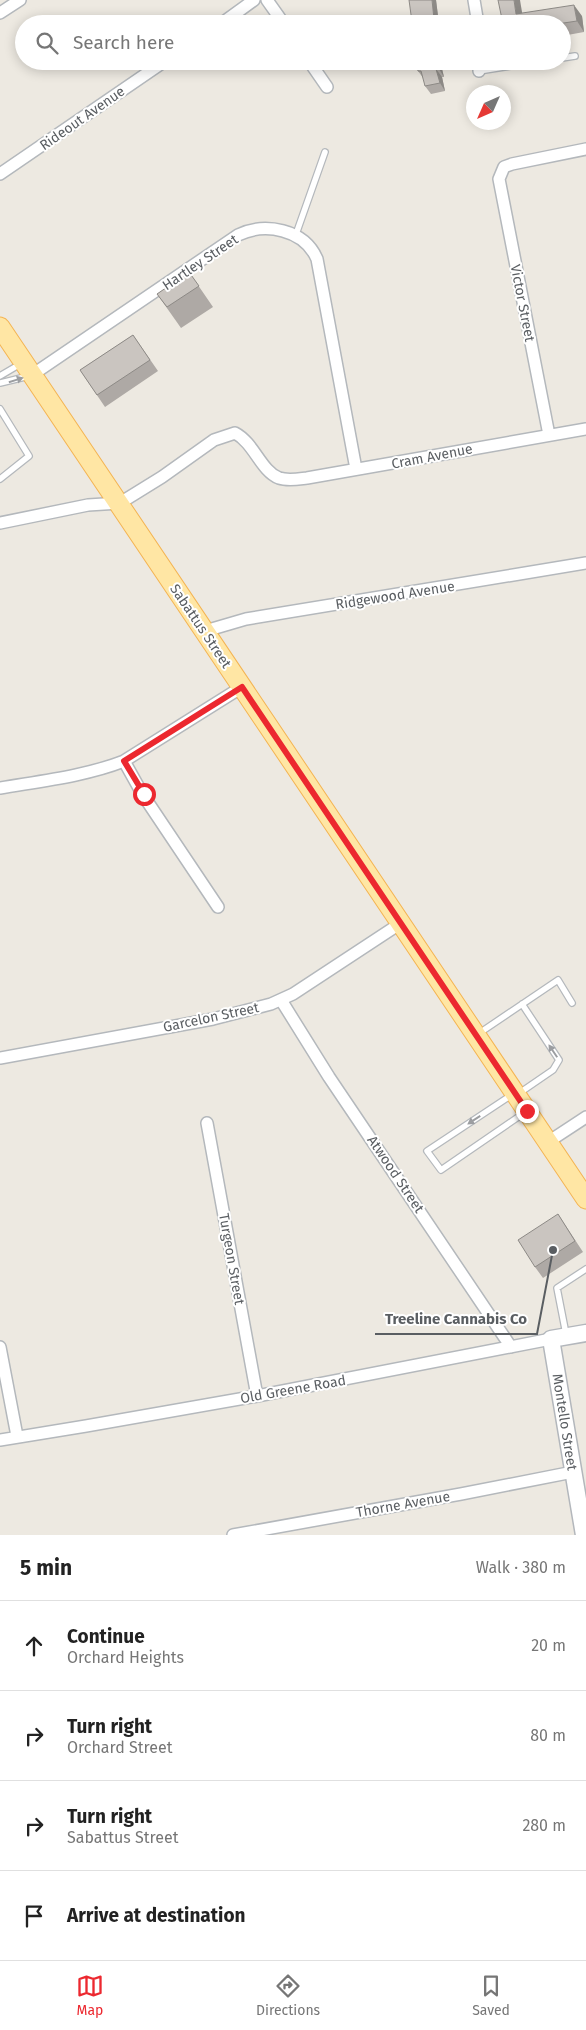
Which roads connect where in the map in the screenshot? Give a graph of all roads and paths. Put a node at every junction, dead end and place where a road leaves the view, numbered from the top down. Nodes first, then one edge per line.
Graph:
1 (20, 0) edge
2 (254, 0) edge
3 (267, 0) edge
4 (474, 0) edge
5 (0, 14) edge
6 (233, 15) edge
7 (278, 15) edge
8 (476, 15) edge
9 (575, 56) dead end
10 (571, 57) edge
11 (152, 70) edge
12 (315, 70) edge
13 (327, 87) dead end
14 (586, 149) edge
15 (324, 152) dead end
16 (0, 174) edge
17 (295, 237) junction
18 (0, 327) edge
19 (28, 369) junction
20 (0, 376) edge
21 (0, 384) edge
22 (0, 409) edge
23 (586, 429) edge
24 (549, 435) junction
25 (356, 470) junction
26 (0, 479) edge
27 (120, 503) junction
28 (0, 523) edge
29 (586, 563) edge
30 (206, 631) junction
31 (242, 687) junction
32 (124, 761) junction
33 (0, 788) edge
34 (218, 907) dead end
35 (401, 923) junction
36 (281, 1000) junction
37 (572, 1003) dead end
38 (522, 1004) junction
39 (476, 1035) junction
40 (0, 1058) edge
41 (515, 1094) junction
42 (527, 1111) junction
43 (586, 1117) edge
44 (207, 1123) dead end
45 (548, 1142) junction
46 (586, 1199) edge
47 (586, 1269) edge
48 (586, 1333) edge
49 (559, 1338) junction
50 (0, 1347) edge
51 (511, 1347) junction
52 (257, 1396) junction
53 (17, 1436) junction
54 (0, 1440) edge
55 (576, 1471) junction
56 (233, 1535) edge
57 (584, 1535) edge

1 - 5 street
2 - 6 street
3 - 7 street
4 - 8 street
9 - 10 lane
11 - 16 street, Rideout Avenue
12 - 13 street
14 - 24 street, Victor Street
15 - 17 lane
17 - 19 street, Hartley Street
17 - 25 street, Hartley Street
18 - 19 main road, Sabattus Street
19 - 20 lane
21 -> 19 lane
19 - 27 main road, Sabattus Street
22 - 26 lane
23 - 24 street, Cram Avenue
24 - 25 street, Cram Avenue
25 - 27 street, Cram Avenue
27 - 28 street
27 - 30 main road, Sabattus Street
29 - 30 street, Ridgewood Avenue
30 - 31 main road, Sabattus Street
31 - 32 street
31 - 35 main road, Sabattus Street
32 - 33 street
32 - 34 street
35 - 36 street, Garcelon Street
35 - 39 main road, Sabattus Street
36 - 40 street, Garcelon Street
36 - 51 street, Atwood Street
37 - 38 lane
38 - 39 lane
41 -> 38 lane
39 - 41 main road, Sabattus Street
41 - 42 main road, Sabattus Street
41 -> 42 lane
42 - 45 main road, Sabattus Street
43 - 45 street
44 - 52 street, Turgeon Street
45 - 46 main road, Sabattus Street
47 - 49 lane
48 - 49 main road, Old Greene Road
49 - 51 street, Old Greene Road
49 - 55 main road, Montello Street
50 - 53 street
51 - 52 street, Old Greene Road
52 - 53 street, Old Greene Road
53 - 54 street, Old Greene Road
55 - 56 street, Thorne Avenue
55 - 57 main road, Montello Street

